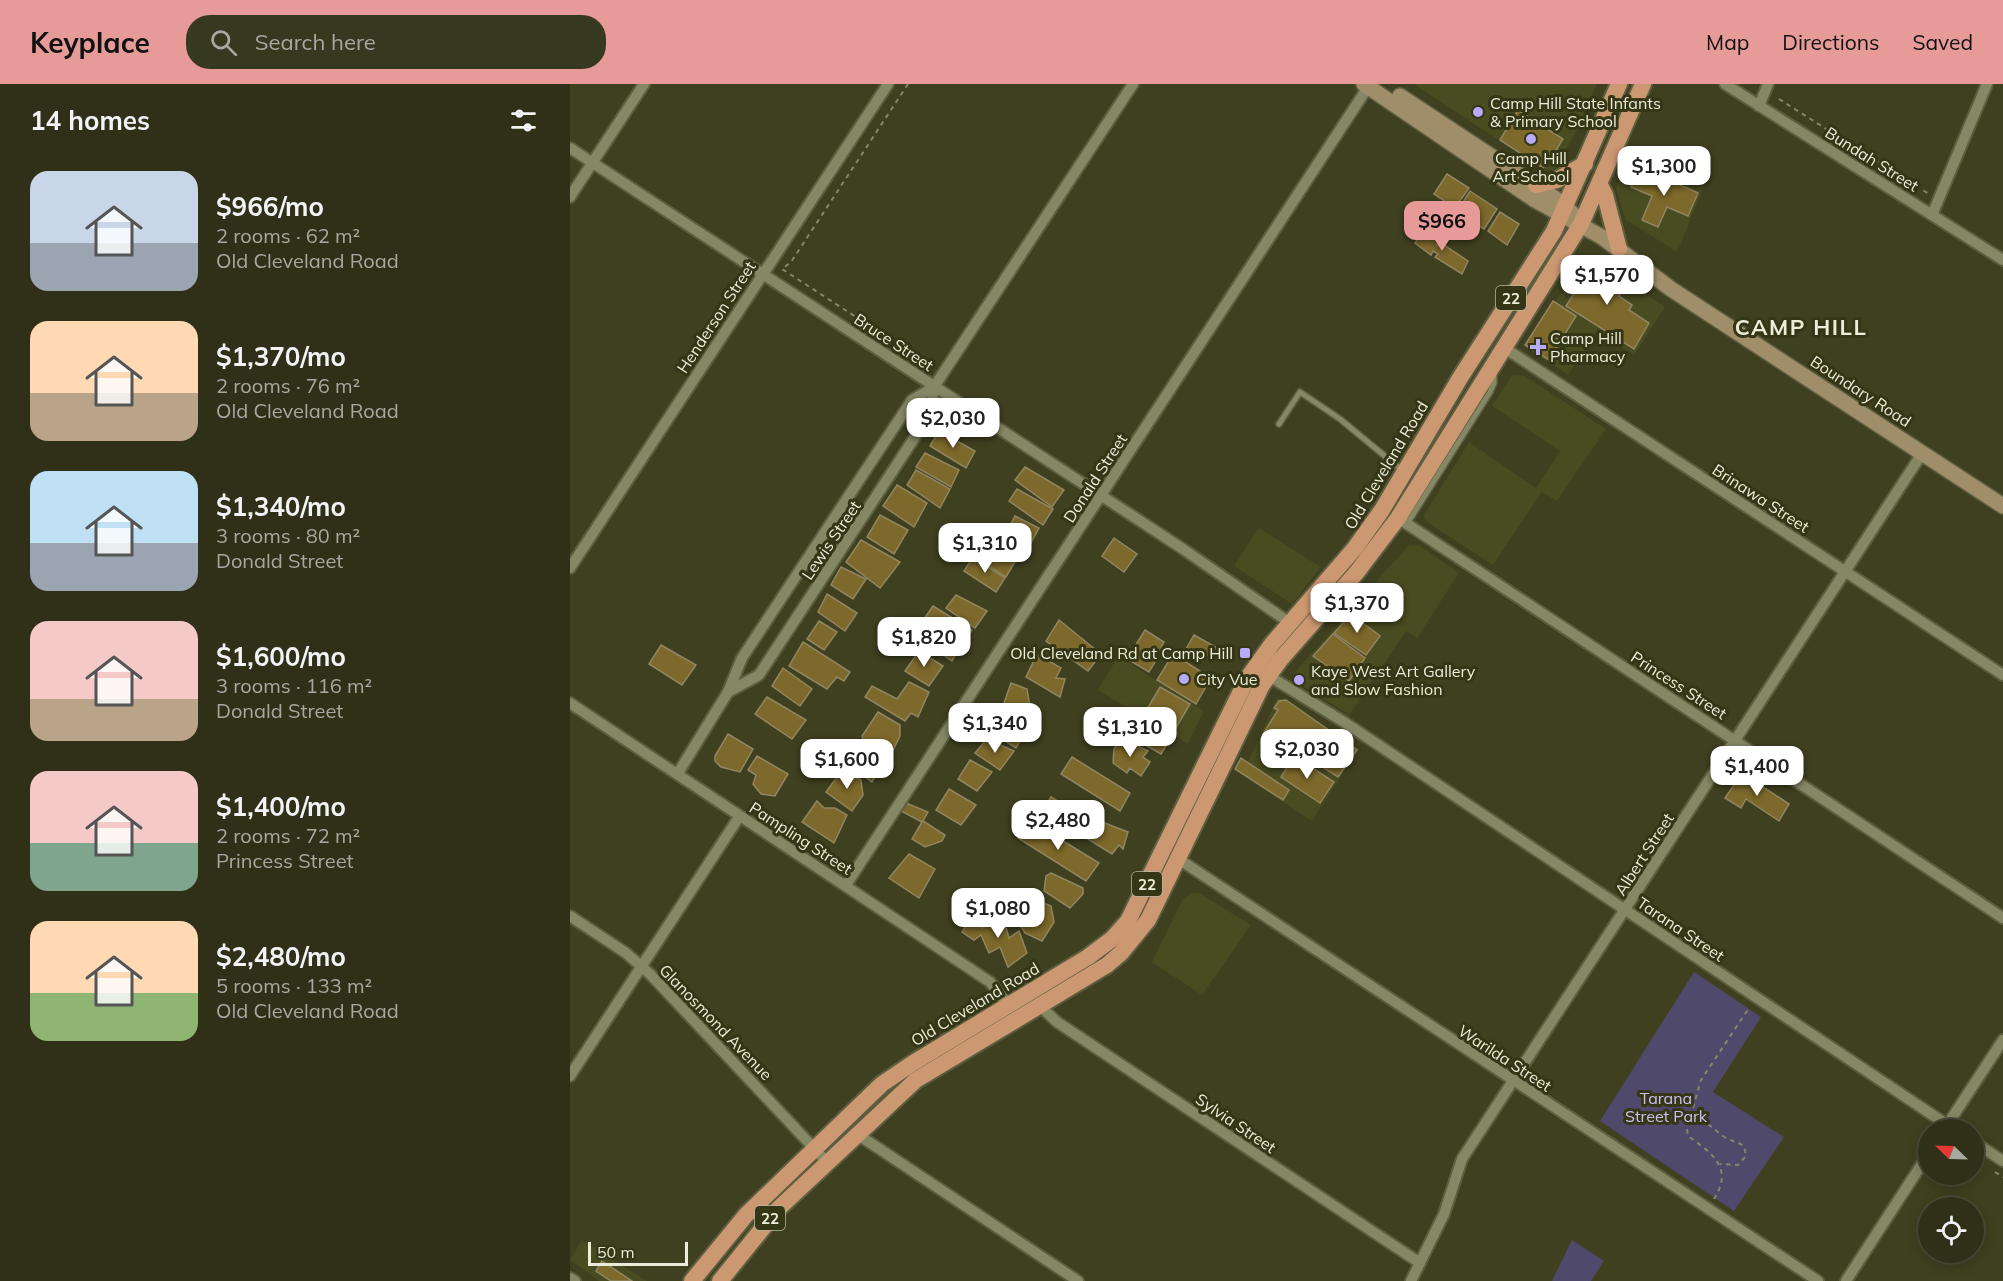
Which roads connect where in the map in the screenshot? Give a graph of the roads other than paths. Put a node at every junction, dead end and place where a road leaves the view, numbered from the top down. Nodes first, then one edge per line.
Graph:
1 (644, 84) edge
2 (888, 84) edge
3 (1133, 84) edge
4 (1619, 84) edge
5 (1643, 84) edge
6 (1725, 84) edge
7 (1768, 84) edge
8 (1987, 84) edge
9 (1372, 85) edge
10 (1759, 106) junction
11 (570, 148) edge
12 (592, 163) junction
13 (1585, 164) junction
14 (1536, 185) junction
15 (1600, 185) junction
16 (570, 197) edge
17 (1564, 211) junction
18 (1932, 215) junction
19 (1581, 224) junction
20 (1618, 249) junction
21 (2003, 260) edge
22 (763, 275) junction
23 (1503, 347) junction
24 (934, 387) junction
25 (1279, 424) dead end
26 (1923, 453) junction
27 (1405, 472) junction
28 (1100, 496) junction
29 (2003, 506) edge
30 (1402, 521) junction
31 (570, 568) edge
32 (1845, 571) junction
33 (1290, 623) junction
34 (2003, 675) edge
35 (1269, 676) junction
36 (728, 692) junction
37 (570, 703) edge
38 (1736, 741) junction
39 (678, 773) junction
40 (739, 817) junction
41 (1177, 858) junction
42 (846, 885) junction
43 (1626, 910) junction
44 (570, 916) edge
45 (2003, 918) edge
46 (642, 967) junction
47 (1009, 1005) junction
48 (1039, 1005) junction
49 (2003, 1040) edge
50 (570, 1076) edge
51 (1514, 1082) junction
52 (1936, 1119) edge
53 (1955, 1119) edge
54 (857, 1134) junction
55 (814, 1148) junction
56 (1984, 1149) edge
57 (2003, 1161) edge
58 (827, 1162) junction
59 (1918, 1170) edge
60 (1420, 1263) junction
61 (696, 1276) edge
62 (570, 1278) edge
63 (575, 1281) edge
64 (717, 1281) edge
65 (1078, 1281) edge
66 (1411, 1281) edge
67 (1818, 1281) edge
68 (1846, 1281) edge

1 - 12 street
2 - 22 street, Henderson Street
3 - 24 street, Lewis Street
4 - 13 highway, Old Cleveland Road / 22
5 - 15 highway, Old Cleveland Road / 22
6 - 10 street, Bundah Street
7 - 10 street
8 - 18 street
9 - 14 main road
9 - 17 main road
9 - 28 street, Donald Street
10 - 18 street, Bundah Street
11 - 12 street, Bruce Street
12 - 16 street
12 - 22 street, Bruce Street
13 - 14 highway
13 - 17 highway, Old Cleveland Road / 22
14 - 17 main road
15 - 19 highway, Old Cleveland Road / 22
15 - 20 highway
17 - 19 main road, Boundary Road
17 - 27 highway, Old Cleveland Road / 22
18 - 21 street, Bundah Street
19 - 20 main road, Boundary Road
19 - 23 highway, Old Cleveland Road / 22
20 - 26 main road, Boundary Road
22 - 24 street, Bruce Street
22 - 31 street, Henderson Street
23 - 30 highway, Old Cleveland Road / 22
23 - 32 street, Brinawa Street
24 - 28 street, Bruce Street
24 - 36 street, Lewis Street
24 - 36 street, Lewis Street
25 - 27 lane
26 - 29 main road, Boundary Road
26 - 32 street, Albert Street
27 - 33 highway, Old Cleveland Road / 22
28 - 33 street, Bruce Street
28 - 42 street, Donald Street
30 - 35 highway, Old Cleveland Road / 22
30 - 38 street, Princess Street
32 - 34 street, Brinawa Street
32 - 38 street, Albert Street
33 - 47 highway, Old Cleveland Road / 22
35 - 41 highway, Old Cleveland Road / 22
35 - 43 street, Tarana Street
36 - 39 street, Lewis Street
37 - 39 street, Pampling Street
38 - 43 street, Albert Street
38 - 45 street, Princess Street
39 - 40 street, Pampling Street
40 - 42 street, Pampling Street
40 - 46 street
41 - 48 highway, Old Cleveland Road / 22
41 - 51 street, Warilda Street
42 - 47 street, Pampling Street
43 - 51 street, Albert Street
43 - 52 street, Tarana Street
44 - 46 street, Glanosmond Avenue
46 - 50 street
46 - 55 street, Glanosmond Avenue
47 - 55 highway, Old Cleveland Road / 22
48 - 54 highway, Old Cleveland Road / 22
48 - 60 street, Sylvia Street
49 - 53 street
51 - 60 street, Albert Street
51 - 67 street, Warilda Street
54 - 58 highway, Old Cleveland Road / 22
54 - 65 street
55 - 58 street, Glanosmond Avenue
55 - 61 highway, Old Cleveland Road / 22
56 - 57 street
58 - 64 highway, Old Cleveland Road / 22
59 - 68 street
60 - 66 street, Albert Street
61 - 64 street
62 - 63 street

